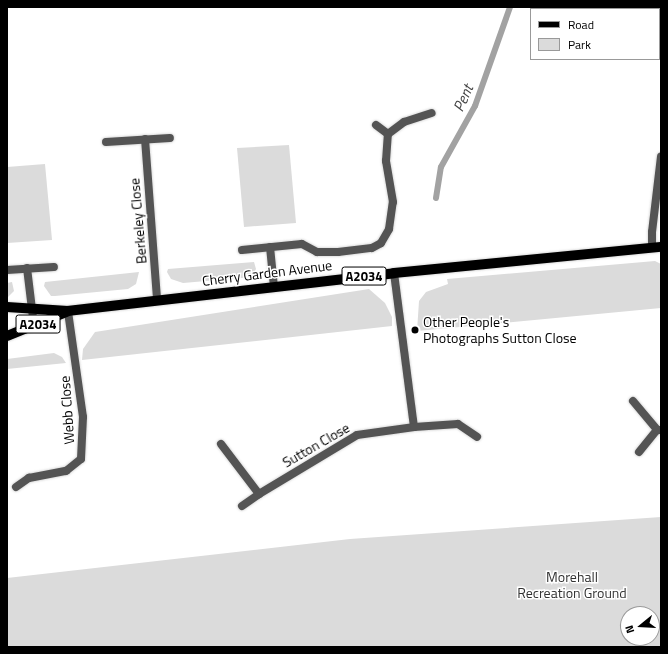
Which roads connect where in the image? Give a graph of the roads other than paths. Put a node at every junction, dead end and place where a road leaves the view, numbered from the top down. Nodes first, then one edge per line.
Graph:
1 (432, 113) dead end
2 (376, 125) dead end
3 (388, 134) junction
4 (170, 138) dead end
5 (144, 139) junction
6 (106, 142) dead end
7 (661, 157) edge
8 (270, 248) junction
9 (657, 248) edge
10 (242, 250) dead end
11 (54, 266) dead end
12 (27, 268) junction
13 (7, 270) edge
14 (394, 273) junction
15 (274, 287) junction
16 (157, 300) junction
17 (7, 307) edge
18 (31, 308) junction
19 (68, 311) junction
20 (34, 326) junction
21 (7, 336) edge
22 (633, 402) dead end
23 (414, 427) junction
24 (659, 430) edge
25 (477, 437) dead end
26 (221, 444) dead end
27 (639, 452) dead end
28 (16, 487) dead end
29 (259, 494) junction
30 (242, 506) dead end

1 - 3 street
2 - 3 street
3 - 8 street
4 - 5 street
5 - 6 street
5 - 16 street, Berkeley Close
7 - 9 street
8 - 10 street
8 - 15 street
9 - 14 main road, Cherry Garden Avenue / A2034
11 - 12 street
12 - 13 street
12 - 18 street
14 - 15 main road, Cherry Garden Avenue / A2034
14 - 23 street
15 - 16 main road, Cherry Garden Avenue / A2034
16 - 19 main road, Cherry Garden Avenue / A2034
17 - 18 main road, Cherry Garden Avenue / A2034
18 - 19 main road, Cherry Garden Avenue / A2034
18 - 20 street
19 - 20 main road, Cherry Garden Avenue / A2034
19 - 28 street, Webb Close
20 - 21 main road, Cherry Garden Avenue / A2034
22 - 24 street
23 - 25 street, Sutton Close
23 - 29 street, Sutton Close
24 - 27 street
26 - 29 street
29 - 30 street, Sutton Close

